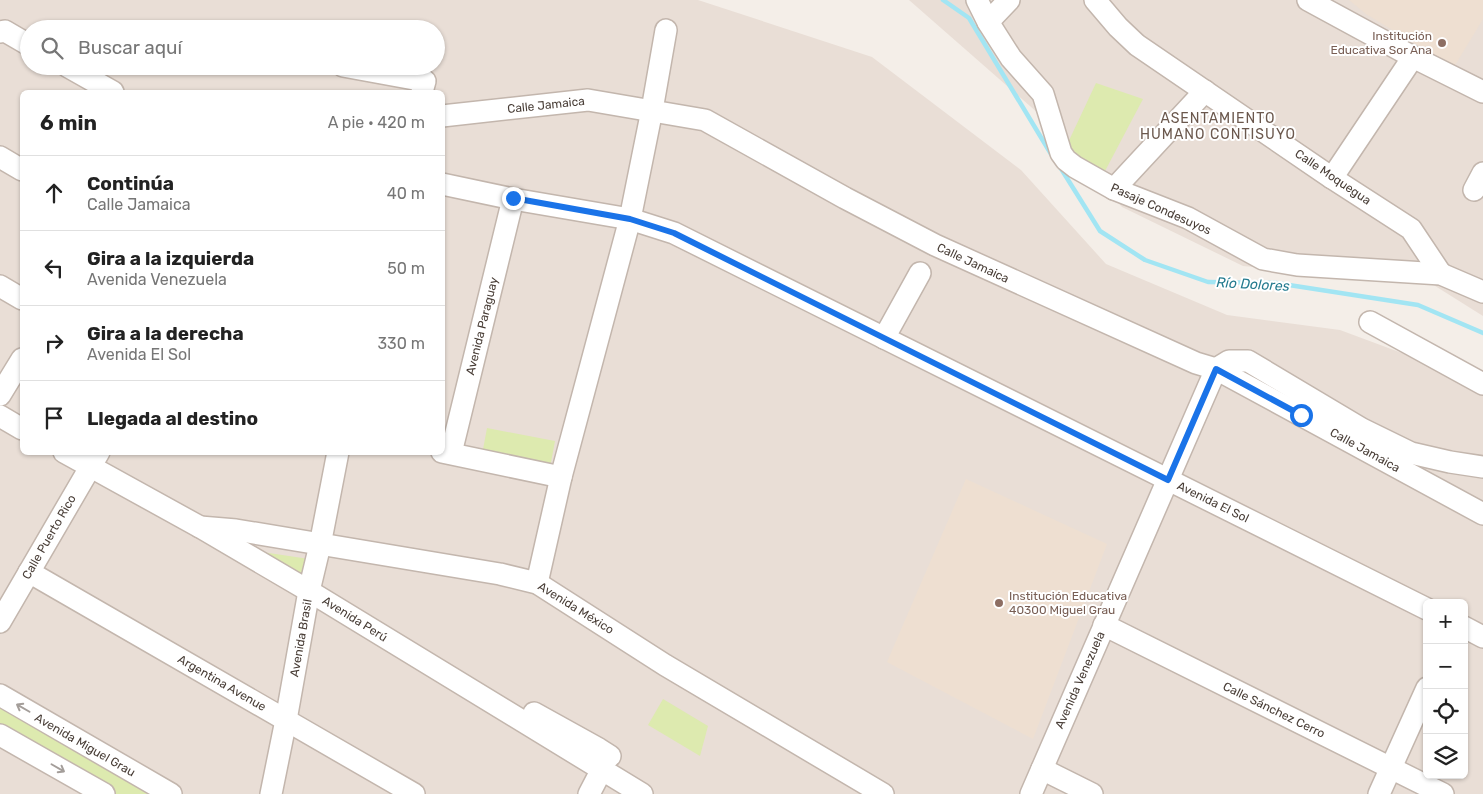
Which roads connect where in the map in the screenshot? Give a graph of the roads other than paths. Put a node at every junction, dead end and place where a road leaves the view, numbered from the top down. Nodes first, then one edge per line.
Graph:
1 (977, 0) edge
2 (1009, 0) edge
3 (1095, 0) edge
4 (1308, 0) edge
5 (988, 22) junction
6 (666, 30) dead end
7 (0, 32) edge
8 (20, 40) edge
9 (1413, 57) junction
10 (83, 75) edge
11 (377, 75) edge
12 (423, 87) edge
13 (109, 90) edge
14 (1205, 91) junction
15 (1483, 92) edge
16 (652, 110) junction
17 (445, 116) edge
18 (0, 157) edge
19 (20, 169) edge
20 (1332, 178) junction
21 (445, 185) edge
22 (1114, 189) junction
23 (513, 198) junction
24 (630, 219) junction
25 (920, 273) dead end
26 (1441, 274) junction
27 (0, 286) edge
28 (1483, 292) edge
29 (20, 298) edge
30 (1370, 322) dead end
31 (884, 338) junction
32 (20, 362) edge
33 (1216, 369) junction
34 (1483, 384) edge
35 (0, 396) edge
36 (0, 416) edge
37 (20, 428) edge
38 (447, 452) edge
39 (75, 455) edge
40 (337, 455) edge
41 (94, 460) edge
42 (1483, 467) edge
43 (561, 478) junction
44 (1168, 480) junction
45 (1483, 514) edge
46 (200, 527) junction
47 (320, 545) junction
48 (29, 572) junction
49 (537, 583) junction
50 (309, 591) junction
51 (1423, 606) edge
52 (0, 622) edge
53 (1104, 625) junction
54 (1468, 629) edge
55 (1483, 636) edge
56 (1427, 689) edge
57 (0, 695) edge
58 (286, 720) junction
59 (0, 735) edge
60 (605, 763) junction
61 (1391, 768) junction
62 (1042, 769) junction
63 (104, 794) edge
64 (171, 794) edge
65 (271, 794) edge
66 (414, 794) edge
67 (589, 794) edge
68 (642, 794) edge
69 (883, 794) edge
70 (1031, 794) edge
71 (1092, 794) edge
72 (1379, 794) edge
73 (1443, 794) edge

1 - 5 street, Pasaje Condesuyos
2 - 5 street
3 - 14 street, Calle Moquegua
4 - 9 street
5 - 22 street, Pasaje Condesuyos
6 - 16 street
7 - 8 street
9 - 15 street
9 - 20 street
10 - 13 street
11 - 12 street
14 - 20 street, Calle Moquegua
14 - 22 street
16 - 17 street, Calle Jamaica
16 - 24 street
16 - 33 street, Calle Jamaica
18 - 19 street
20 - 26 street, Calle Moquegua
21 - 23 street, Avenida El Sol
22 - 26 street, Pasaje Condesuyos
23 - 24 street, Avenida El Sol
23 - 38 street, Avenida Paraguay
24 - 31 street, Avenida El Sol
24 - 43 street
25 - 31 street
26 - 28 street
27 - 29 street
30 - 34 street
31 - 44 street, Avenida El Sol
32 - 35 street
33 - 42 street
33 - 44 street, Avenida Venezuela
33 - 45 street, Calle Jamaica
36 - 37 street
38 - 43 street
39 - 41 street, Avenida Perú
40 - 47 street, Avenida Brasil
41 - 46 street, Avenida Perú
41 - 48 street, Calle Puerto Rico
43 - 49 street
44 - 51 street, Avenida El Sol
44 - 53 street, Avenida Venezuela
46 - 47 street, Avenida México
46 - 50 street, Avenida Perú
47 - 49 street, Avenida México
47 - 50 street, Avenida Brasil
48 - 52 street, Calle Puerto Rico
48 - 58 street, Argentina Avenue
49 - 69 street, Avenida México
50 - 58 street, Avenida Brasil
50 - 60 street, Avenida Perú
53 - 61 street, Calle Sánchez Cerro
53 - 62 street, Avenida Venezuela
54 - 55 street
56 - 61 street
64 -> 57 street, Avenida Miguel Grau
58 - 65 street, Avenida Brasil
58 - 66 street, Argentina Avenue
59 -> 63 street
60 - 67 street
60 - 68 street
61 - 72 street
61 - 73 street, Calle Sánchez Cerro
62 - 70 street, Avenida Venezuela
62 - 71 street

